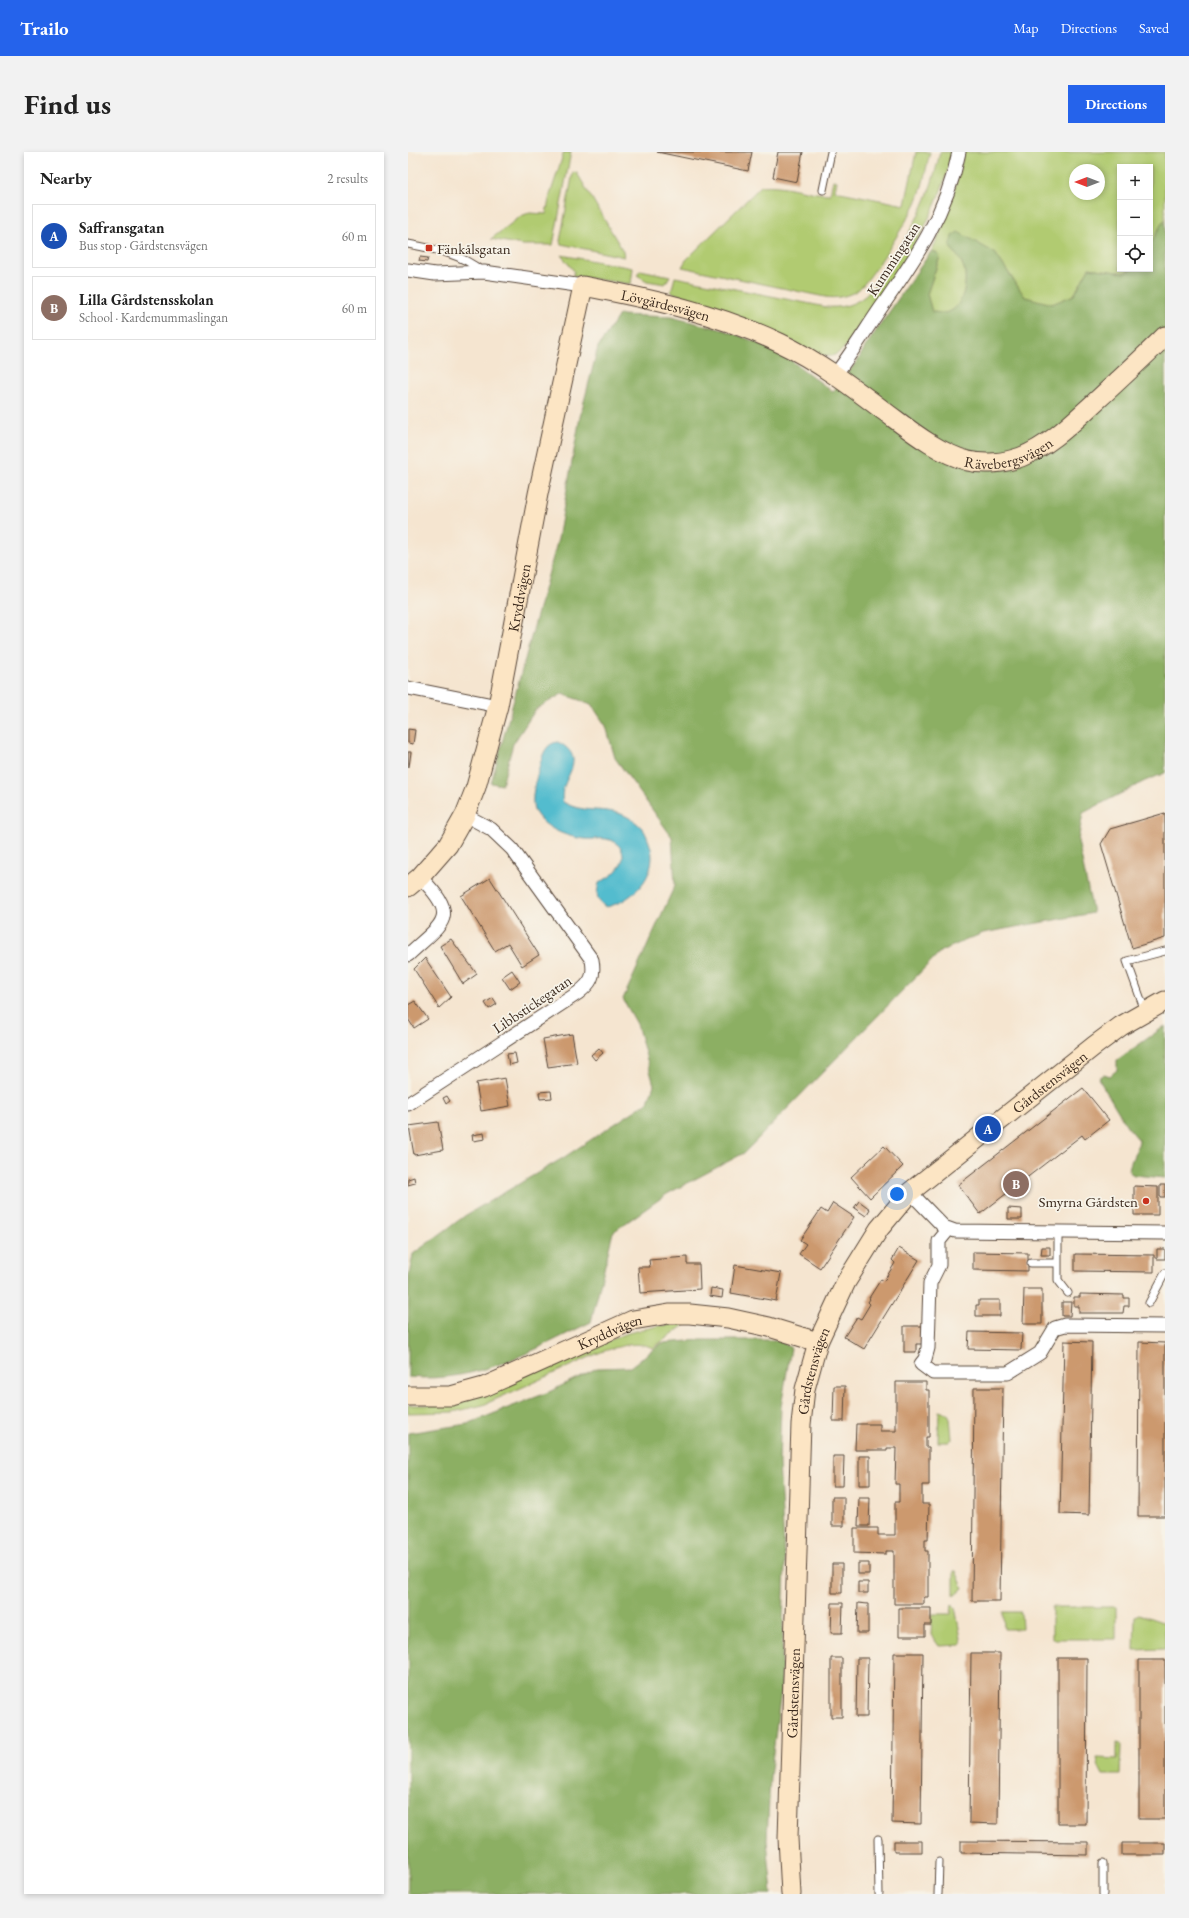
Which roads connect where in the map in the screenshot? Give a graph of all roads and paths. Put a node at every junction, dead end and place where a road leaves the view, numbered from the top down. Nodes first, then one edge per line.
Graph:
1 (831, 152) edge
2 (959, 152) edge
3 (824, 190) dead end
4 (408, 244) edge
5 (408, 270) edge
6 (484, 272) junction
7 (583, 286) junction
8 (1165, 336) edge
9 (835, 375) junction
10 (408, 688) edge
11 (498, 706) junction
12 (466, 815) junction
13 (414, 882) edge
14 (1165, 951) edge
15 (408, 955) edge
16 (1165, 1001) edge
17 (1145, 1011) junction
18 (408, 1104) edge
19 (910, 1192) junction
20 (948, 1230) junction
21 (1058, 1232) junction
22 (1165, 1233) edge
23 (1031, 1263) dead end
24 (1058, 1263) junction
25 (1165, 1273) edge
26 (1068, 1293) dead end
27 (1149, 1303) dead end
28 (1165, 1326) edge
29 (818, 1342) junction
30 (408, 1396) edge
31 (878, 1839) dead end
32 (940, 1862) dead end
33 (1103, 1863) dead end
34 (791, 1894) edge
35 (879, 1894) edge
36 (938, 1894) edge
37 (1103, 1894) edge

1 - 3 lane
2 - 9 street, Kummingatan
4 - 6 lane, Lövgärdesvägen
5 - 6 street, Lövgärdesvägen
6 - 7 street, Lövgärdesvägen
7 - 9 street, Lövgärdesvägen
7 - 11 street, Kryddvägen
8 - 9 street, Rävebergsvägen
10 - 11 street
11 - 12 street, Kryddvägen
12 - 13 street, Kryddvägen
12 - 18 street, Libbstickegatan
13 - 15 street
14 - 17 lane
16 - 17 street, Gårdstensvägen
17 - 19 street, Gårdstensvägen
19 - 20 street
19 - 29 street, Gårdstensvägen
20 - 21 street
20 - 28 street
21 - 22 street
21 - 24 lane
23 - 24 lane
24 - 26 lane
25 - 27 lane
29 - 30 street, Kryddvägen
29 - 34 street, Gårdstensvägen
31 - 35 lane
32 - 36 lane
33 - 37 lane

